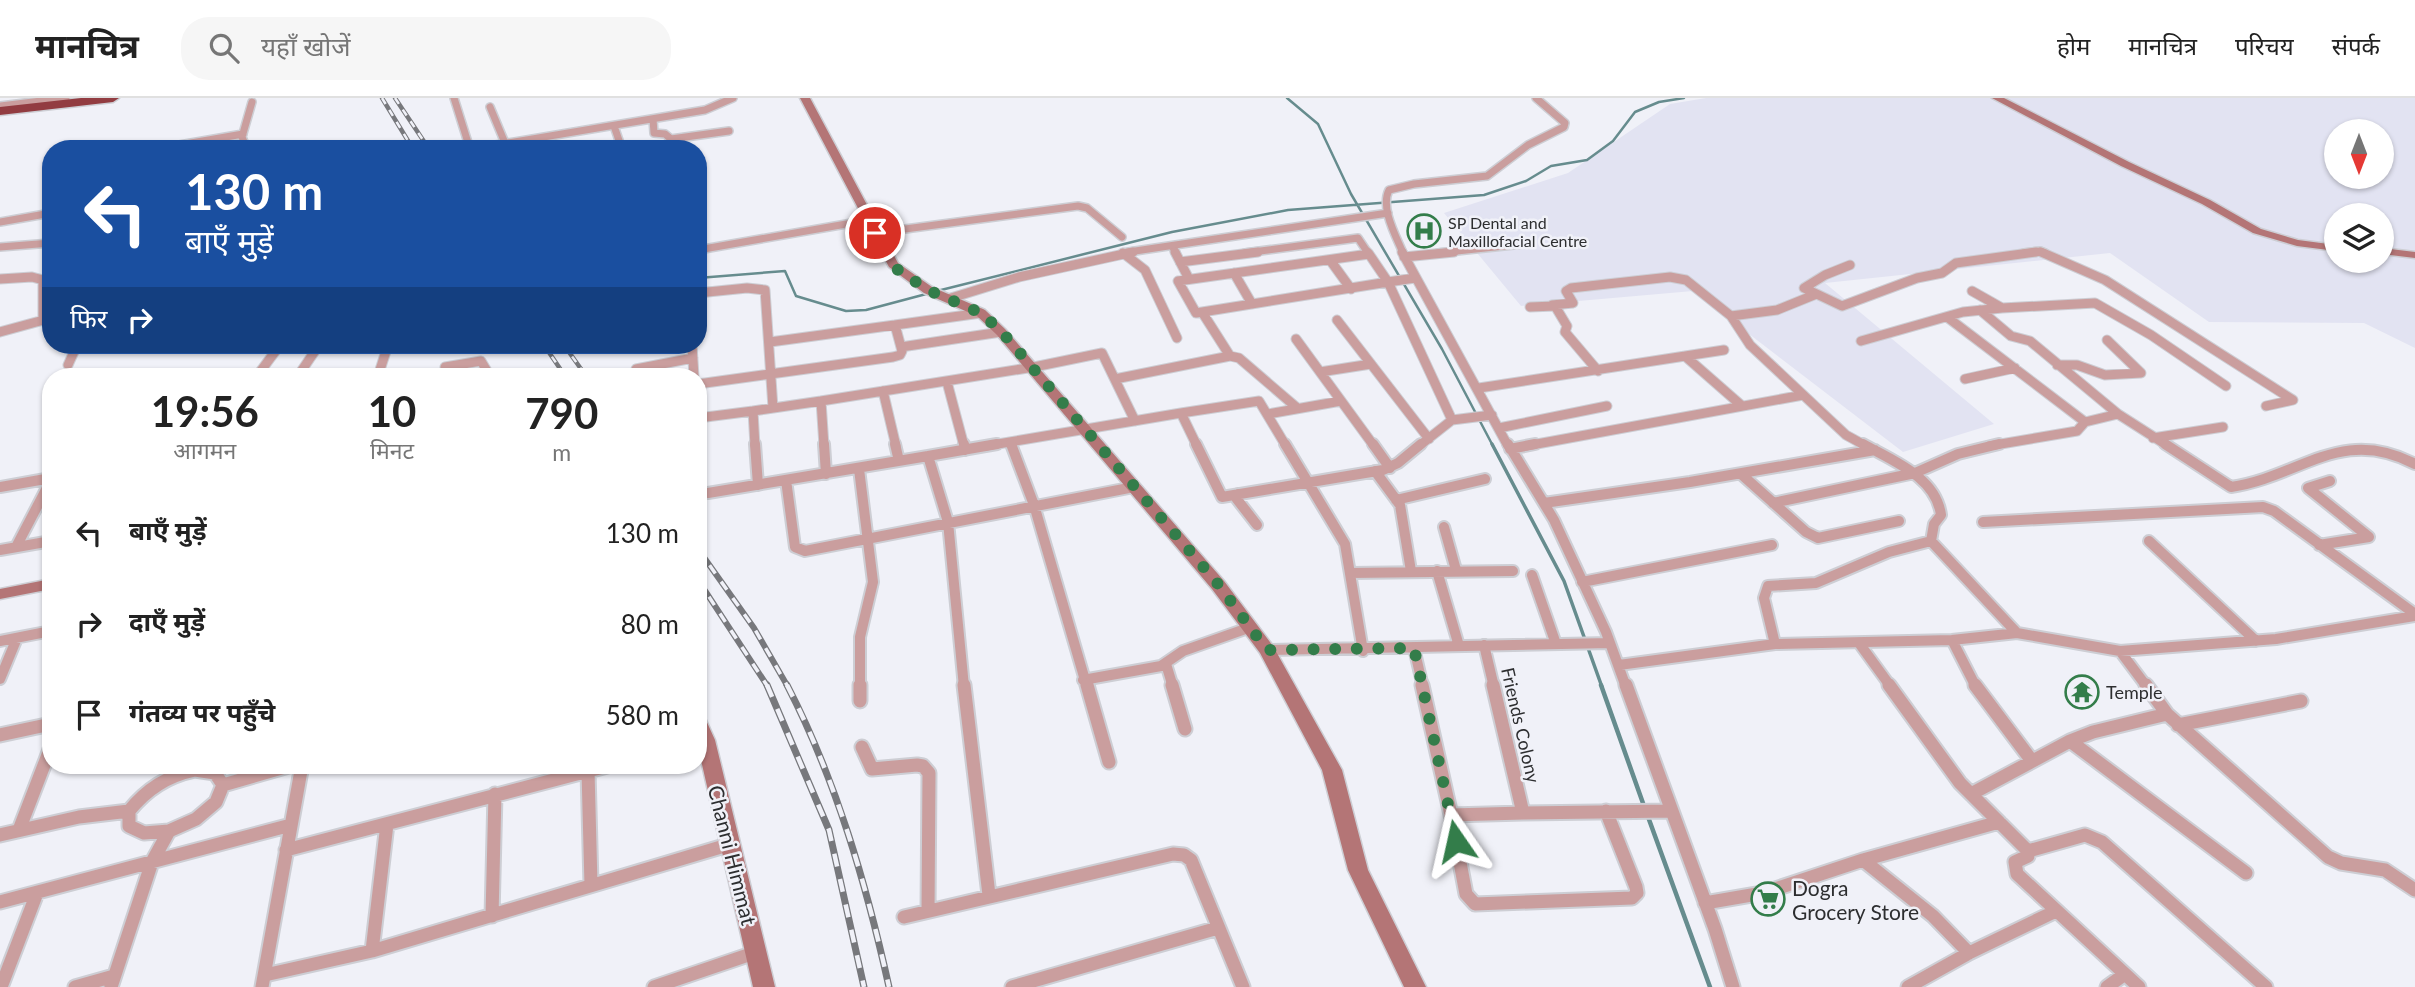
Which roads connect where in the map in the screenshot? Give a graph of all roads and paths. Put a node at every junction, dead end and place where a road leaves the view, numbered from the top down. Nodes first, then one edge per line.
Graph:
1 (66, 98) edge
2 (113, 98) edge
3 (454, 98) edge
4 (733, 98) edge
5 (805, 98) edge
6 (1536, 98) edge
7 (1997, 98) edge
8 (252, 102) dead end
9 (491, 107) dead end
10 (0, 109) edge
11 (653, 119) junction
12 (614, 126) junction
13 (729, 131) dead end
14 (243, 134) junction
15 (208, 140) edge
16 (245, 140) edge
17 (468, 140) edge
18 (504, 140) edge
19 (526, 140) edge
20 (619, 140) edge
21 (1388, 208) junction
22 (42, 215) edge
23 (869, 220) junction
24 (1345, 220) junction
25 (0, 222) edge
26 (875, 233) junction
27 (1249, 235) junction
28 (1122, 237) dead end
29 (1358, 238) junction
30 (42, 244) edge
31 (1523, 244) dead end
32 (1172, 246) junction
33 (2324, 246) edge
34 (0, 247) edge
35 (707, 248) edge
36 (1261, 252) junction
37 (2394, 252) edge
38 (1123, 253) junction
39 (1369, 254) junction
40 (2415, 255) edge
41 (1404, 257) junction
42 (1330, 260) junction
43 (1180, 262) junction
44 (1850, 265) dead end
45 (1273, 268) junction
46 (1234, 273) junction
47 (0, 279) edge
48 (1189, 279) junction
49 (1410, 279) junction
50 (42, 280) edge
51 (1392, 281) junction
52 (1351, 289) junction
53 (1972, 290) dead end
54 (707, 292) edge
55 (940, 294) junction
56 (1814, 295) junction
57 (1252, 304) junction
58 (1552, 305) junction
59 (1530, 307) dead end
60 (2002, 308) junction
61 (1980, 310) junction
62 (1202, 312) junction
63 (981, 313) junction
64 (1731, 316) junction
65 (1947, 317) junction
66 (42, 320) edge
67 (1336, 320) dead end
68 (895, 325) junction
69 (0, 332) edge
70 (1002, 332) junction
71 (1177, 338) dead end
72 (1296, 339) dead end
73 (2107, 340) dead end
74 (1861, 341) dead end
75 (770, 342) junction
76 (901, 347) junction
77 (1724, 350) dead end
78 (74, 354) edge
79 (693, 354) edge
80 (1230, 356) junction
81 (1685, 356) junction
82 (694, 358) junction
83 (1371, 364) junction
84 (68, 365) dead end
85 (2057, 365) junction
86 (445, 367) dead end
87 (1034, 367) junction
88 (486, 368) edge
89 (641, 368) edge
90 (694, 368) edge
91 (2015, 369) junction
92 (1598, 371) junction
93 (1320, 372) junction
94 (772, 374) junction
95 (1115, 379) junction
96 (1965, 379) dead end
97 (947, 382) junction
98 (707, 383) edge
99 (2225, 386) dead end
100 (1479, 388) junction
101 (883, 391) junction
102 (1803, 395) junction
103 (821, 401) junction
104 (1341, 401) junction
105 (1608, 406) dead end
106 (1742, 406) junction
107 (2266, 406) dead end
108 (1296, 407) junction
109 (773, 408) junction
110 (753, 411) junction
111 (1181, 413) junction
112 (1268, 414) junction
113 (2118, 414) junction
114 (1492, 415) junction
115 (707, 417) edge
116 (1452, 420) junction
117 (1135, 421) junction
118 (2085, 422) junction
119 (2223, 427) dead end
120 (1499, 428) junction
121 (1086, 430) junction
122 (2152, 438) junction
123 (1429, 439) junction
124 (1010, 442) junction
125 (1510, 449) junction
126 (965, 450) junction
127 (1875, 450) junction
128 (928, 456) junction
129 (899, 461) junction
130 (2415, 464) edge
131 (1390, 468) junction
132 (859, 469) junction
133 (1375, 471) junction
134 (1915, 473) junction
135 (826, 474) junction
136 (1741, 474) junction
137 (1485, 479) dead end
138 (42, 480) edge
139 (786, 480) junction
140 (2330, 481) dead end
141 (1309, 482) junction
142 (758, 485) junction
143 (0, 487) edge
144 (1134, 487) junction
145 (708, 493) dead end
146 (1238, 494) junction
147 (42, 500) edge
148 (1396, 500) junction
149 (1544, 503) junction
150 (1773, 503) junction
151 (1034, 505) junction
152 (42, 506) edge
153 (39, 507) junction
154 (1899, 521) dead end
155 (948, 522) junction
156 (1983, 522) dead end
157 (1257, 525) dead end
158 (1444, 527) dead end
159 (868, 538) junction
160 (1931, 541) junction
161 (2149, 541) dead end
162 (42, 543) edge
163 (1772, 545) dead end
164 (2319, 545) junction
165 (16, 547) junction
166 (0, 551) edge
167 (1456, 570) junction
168 (1411, 571) junction
169 (1437, 571) junction
170 (1513, 571) dead end
171 (1350, 573) junction
172 (1532, 575) dead end
173 (1583, 582) junction
174 (42, 586) edge
175 (0, 594) edge
176 (2415, 615) edge
177 (1251, 627) junction
178 (42, 633) edge
179 (2017, 633) junction
180 (18, 638) junction
181 (1952, 640) junction
182 (0, 641) edge
183 (2256, 641) junction
184 (1610, 643) junction
185 (1860, 643) junction
186 (1556, 644) junction
187 (1775, 644) junction
188 (1484, 645) junction
189 (1459, 646) junction
190 (1414, 648) junction
191 (1267, 650) junction
192 (1363, 651) junction
193 (2120, 651) junction
194 (1166, 664) junction
195 (1619, 665) junction
196 (0, 679) edge
197 (1083, 680) junction
198 (860, 701) dead end
199 (2301, 701) dead end
200 (2167, 714) junction
201 (2178, 725) junction
202 (42, 726) edge
203 (1185, 729) dead end
204 (0, 735) edge
205 (2070, 741) junction
206 (862, 747) dead end
207 (707, 757) edge
208 (2032, 761) junction
209 (1109, 762) dead end
210 (42, 770) edge
211 (174, 774) edge
212 (216, 774) edge
213 (259, 774) edge
214 (300, 774) edge
215 (576, 774) edge
216 (588, 774) edge
217 (223, 785) junction
218 (495, 794) junction
219 (1971, 794) junction
220 (129, 811) junction
221 (1606, 811) junction
222 (1671, 811) junction
223 (1523, 813) junction
224 (1451, 815) junction
225 (1999, 822) junction
226 (387, 824) junction
227 (291, 825) junction
228 (19, 830) junction
229 (169, 831) junction
230 (0, 835) edge
231 (731, 844) junction
232 (286, 850) junction
233 (2028, 851) junction
234 (1863, 860) junction
235 (152, 862) junction
236 (2246, 873) dead end
237 (591, 885) junction
238 (2415, 890) edge
239 (37, 893) junction
240 (989, 895) junction
241 (0, 902) edge
242 (1705, 902) junction
243 (928, 911) junction
244 (2056, 911) junction
245 (492, 916) junction
246 (904, 917) dead end
247 (1218, 928) junction
248 (372, 951) junction
249 (757, 952) junction
250 (1969, 953) junction
251 (2125, 974) junction
252 (113, 981) edge
253 (264, 981) edge
254 (1, 987) edge
255 (75, 987) edge
256 (654, 987) edge
257 (764, 987) edge
258 (1012, 987) edge
259 (1242, 987) edge
260 (1415, 987) edge
261 (1733, 987) edge
262 (1908, 987) edge
263 (2107, 987) edge
264 (2139, 987) edge
265 (2266, 987) edge

1 - 10 street
2 - 10 highway
3 - 17 street
4 - 11 street
5 - 23 main road
6 - 21 street
7 - 33 main road
8 - 14 street
9 - 18 street
11 - 12 street
11 - 13 street
12 - 19 street
12 - 20 street
14 - 15 street
14 - 16 street
21 - 24 street
21 - 41 street
22 - 25 street
23 - 26 main road
23 - 35 street
24 - 27 street
24 - 29 street
26 - 28 street
26 - 55 main road
27 - 32 street
27 - 36 street
29 - 36 street
29 - 39 street
30 - 34 street
31 - 41 street
32 - 38 street
32 - 43 street
36 - 43 street
36 - 45 street
37 - 40 main road
38 - 55 street
38 - 71 street
39 - 42 street
39 - 51 street
41 - 49 street
42 - 45 street
42 - 52 street
43 - 48 street
44 - 56 street
45 - 46 street
46 - 48 street
46 - 57 street
47 - 50 street
48 - 62 street
49 - 51 street
49 - 100 street
51 - 52 street
51 - 116 street
52 - 57 street
53 - 60 street
54 - 75 street
55 - 63 main road
56 - 64 street
56 - 107 street
57 - 62 street
58 - 59 street
58 - 64 street
58 - 92 street
60 - 61 street
60 - 99 street
61 - 65 street
61 - 85 street
62 - 80 street
63 - 68 street
63 - 70 main road
64 - 102 street
65 - 74 street
65 - 91 street
66 - 69 street
67 - 83 street
68 - 75 street
68 - 76 street
70 - 76 street
70 - 87 main road
72 - 93 street
73 - 85 street
75 - 94 street
76 - 94 street
77 - 81 street
78 - 84 street
79 - 82 street
80 - 95 street
80 - 108 street
81 - 92 street
81 - 106 street
82 - 89 street
82 - 90 street
83 - 93 street
83 - 123 street
85 - 113 street
86 - 88 street
87 - 95 street
87 - 97 street
87 - 121 main road
91 - 96 street
91 - 118 street
92 - 100 street
93 - 104 street
94 - 98 street
94 - 109 street
95 - 117 street
97 - 101 street
97 - 126 street
100 - 114 street
101 - 103 street
101 - 129 street
102 - 106 street
102 - 127 street
103 - 109 street
103 - 135 street
104 - 108 street
104 - 131 street
105 - 120 street
106 - 125 street
108 - 112 street
109 - 110 street
110 - 115 street
110 - 142 street
111 - 112 street
111 - 117 street
111 - 146 street
112 - 141 street
113 - 118 street
113 - 122 street
114 - 116 street
114 - 120 street
116 - 123 street
117 - 121 street
118 - 134 street
119 - 122 street
120 - 125 street
121 - 124 street
121 - 144 main road
122 - 130 street
123 - 131 street
124 - 126 street
124 - 151 street
125 - 149 street
126 - 128 street
127 - 134 street
127 - 136 street
128 - 129 street
128 - 155 street
129 - 132 street
131 - 133 street
132 - 135 street
132 - 159 street
133 - 141 street
133 - 148 street
134 - 150 street
134 - 160 street
135 - 139 street
136 - 149 street
136 - 150 street
137 - 148 street
138 - 143 street
139 - 142 street
139 - 159 street
140 - 164 street
141 - 146 street
141 - 171 street
142 - 145 street
144 - 151 street
144 - 177 main road
146 - 157 street
147 - 153 street
148 - 168 street
149 - 173 street
150 - 154 street
151 - 155 street
151 - 197 street
152 - 153 street
153 - 165 street
155 - 159 street
155 - 240 street
156 - 164 street
158 - 167 street
159 - 198 street
160 - 179 street
160 - 187 street
161 - 183 street
162 - 165 street
163 - 173 street
164 - 176 street
165 - 166 street
167 - 169 street
167 - 170 street
168 - 169 street
168 - 171 street
169 - 189 street
171 - 192 street
172 - 186 street
173 - 184 street
174 - 175 main road
176 - 183 street
177 - 191 main road
177 - 194 street
178 - 180 street
179 - 181 street
179 - 193 street
180 - 182 street
180 - 196 street
181 - 185 street
181 - 208 street
183 - 193 street
184 - 186 street
184 - 195 street
185 - 187 street
185 - 219 street
186 - 188 street
187 - 195 street
188 - 189 street
188 - 223 street, Friends Colony
189 - 190 street
190 - 192 street
190 - 224 street
191 - 192 street
191 - 260 main road
193 - 200 street
194 - 197 street
194 - 203 street
195 - 222 street
197 - 209 street
199 - 201 street
200 - 201 street
200 - 205 street
201 - 238 street
202 - 204 street
205 - 208 street
205 - 236 street
206 - 243 street
207 - 231 main road, Channi Himmat
208 - 219 street
210 - 228 street
211 - 220 street
212 - 217 street
213 - 217 street
214 - 227 street
215 - 218 street
216 - 237 street
217 - 229 street
218 - 226 street
218 - 245 street
219 - 225 street
220 - 228 street
220 - 229 street
221 - 222 street
221 - 223 street
221 - 224 street
222 - 242 street
223 - 224 street
225 - 233 street
225 - 234 street
226 - 232 street
226 - 248 street
227 - 232 street
227 - 235 street
228 - 230 street
229 - 235 street
231 - 237 street
231 - 249 main road, Channi Himmat
232 - 253 street
233 - 244 street
233 - 265 street
234 - 242 street
234 - 250 street
235 - 239 street
235 - 252 street
237 - 245 street
239 - 241 street
239 - 254 street
240 - 243 street
240 - 247 street
242 - 261 street
243 - 246 street
244 - 250 street
244 - 251 street
245 - 248 street
247 - 258 street
247 - 259 street
248 - 253 street
249 - 256 street
249 - 257 main road, Channi Himmat
250 - 262 street
251 - 263 street
251 - 264 street
252 - 255 street

